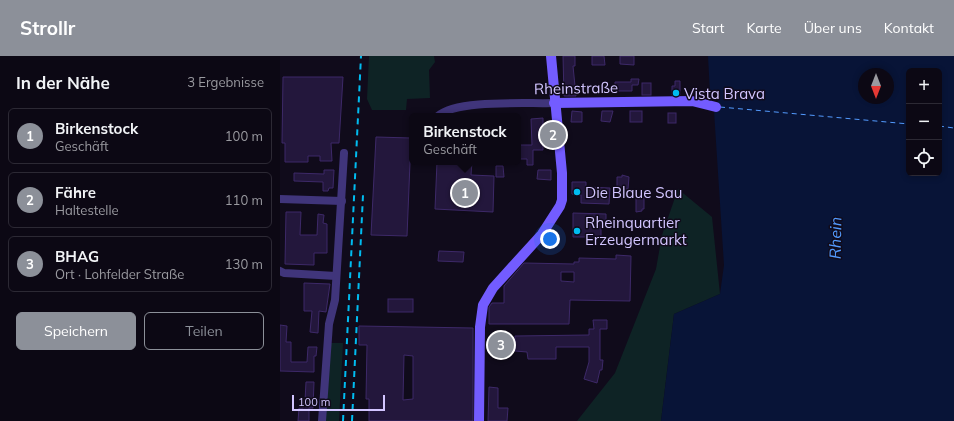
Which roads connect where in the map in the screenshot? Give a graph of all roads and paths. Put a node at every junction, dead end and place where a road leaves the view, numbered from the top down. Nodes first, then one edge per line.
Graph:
1 (551, 56) edge
2 (554, 103) junction
3 (716, 107) dead end
4 (442, 113) edge
5 (344, 153) dead end
6 (280, 199) edge
7 (342, 201) junction
8 (280, 270) edge
9 (336, 276) junction
10 (322, 421) edge
11 (479, 421) edge

1 - 2 street
2 - 3 street, Rheinstraße
2 - 4 street, Rheinstraße
2 - 11 street
5 - 7 street
6 - 7 street
7 - 9 street
8 - 9 street
9 - 10 street

